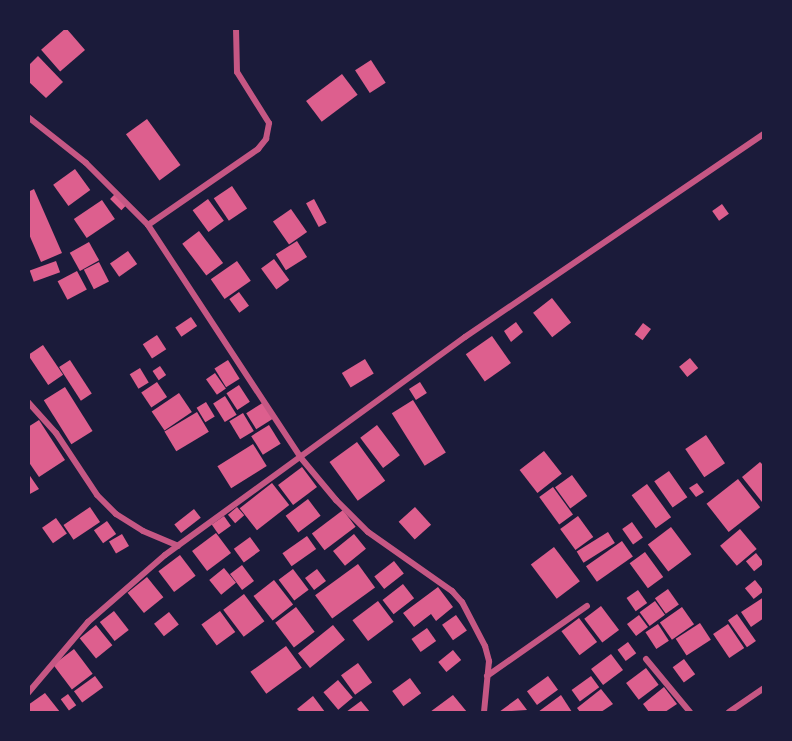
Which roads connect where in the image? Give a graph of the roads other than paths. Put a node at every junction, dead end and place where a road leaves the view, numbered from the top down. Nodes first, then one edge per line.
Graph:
1 (236, 28) edge
2 (28, 117) edge
3 (764, 134) edge
4 (148, 225) junction
5 (28, 402) edge
6 (301, 458) junction
7 (178, 546) junction
8 (587, 606) dead end
9 (646, 659) dead end
10 (487, 676) junction
11 (764, 688) edge
12 (28, 693) edge
13 (484, 712) edge
14 (690, 712) edge
15 (729, 712) edge

1 - 4 street
2 - 4 street
3 - 6 street
4 - 6 street
5 - 7 street
6 - 7 street
6 - 10 street
7 - 12 street
8 - 10 street
9 - 14 street
10 - 13 street
11 - 15 street

